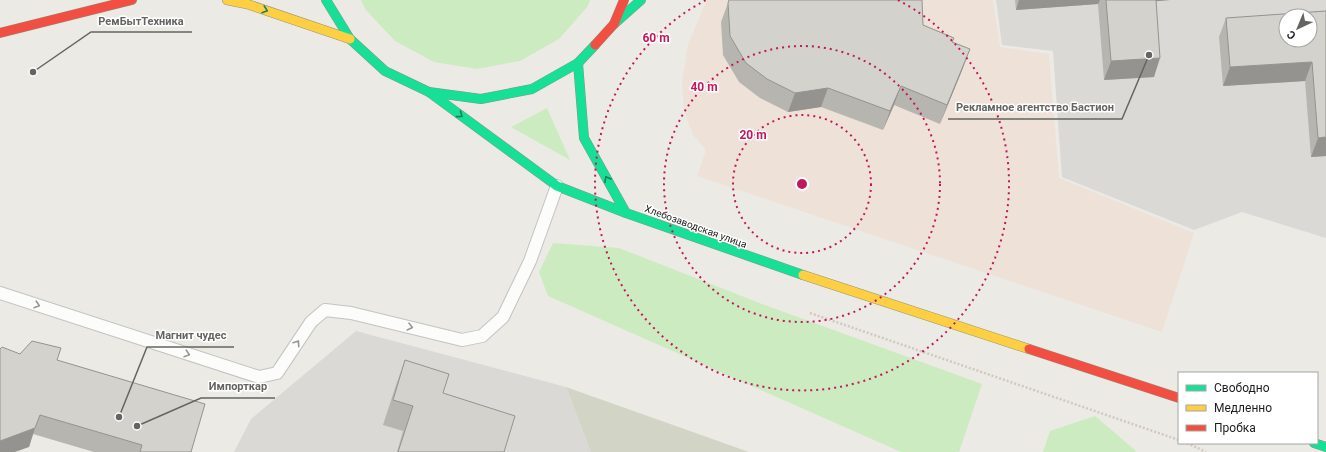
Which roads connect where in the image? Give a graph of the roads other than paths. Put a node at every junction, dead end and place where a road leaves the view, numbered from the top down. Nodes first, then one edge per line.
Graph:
1 (132, 0) edge
2 (227, 0) edge
3 (326, 0) edge
4 (624, 0) edge
5 (641, 0) edge
6 (614, 24) junction
7 (0, 33) edge
8 (350, 39) junction
9 (578, 63) junction
10 (429, 92) junction
11 (557, 186) junction
12 (626, 213) junction
13 (0, 293) edge
14 (1178, 398) edge

1 - 7 main road
2 -> 8 main road
3 - 8 main road
4 - 6 main road
5 - 6 main road
6 - 9 main road
8 - 10 main road
9 - 10 main road
12 -> 9 main road
10 -> 11 main road, Хлебозаводская улица
11 - 12 main road, Хлебозаводская улица
13 -> 11 lane
12 - 14 main road, Хлебозаводская улица

